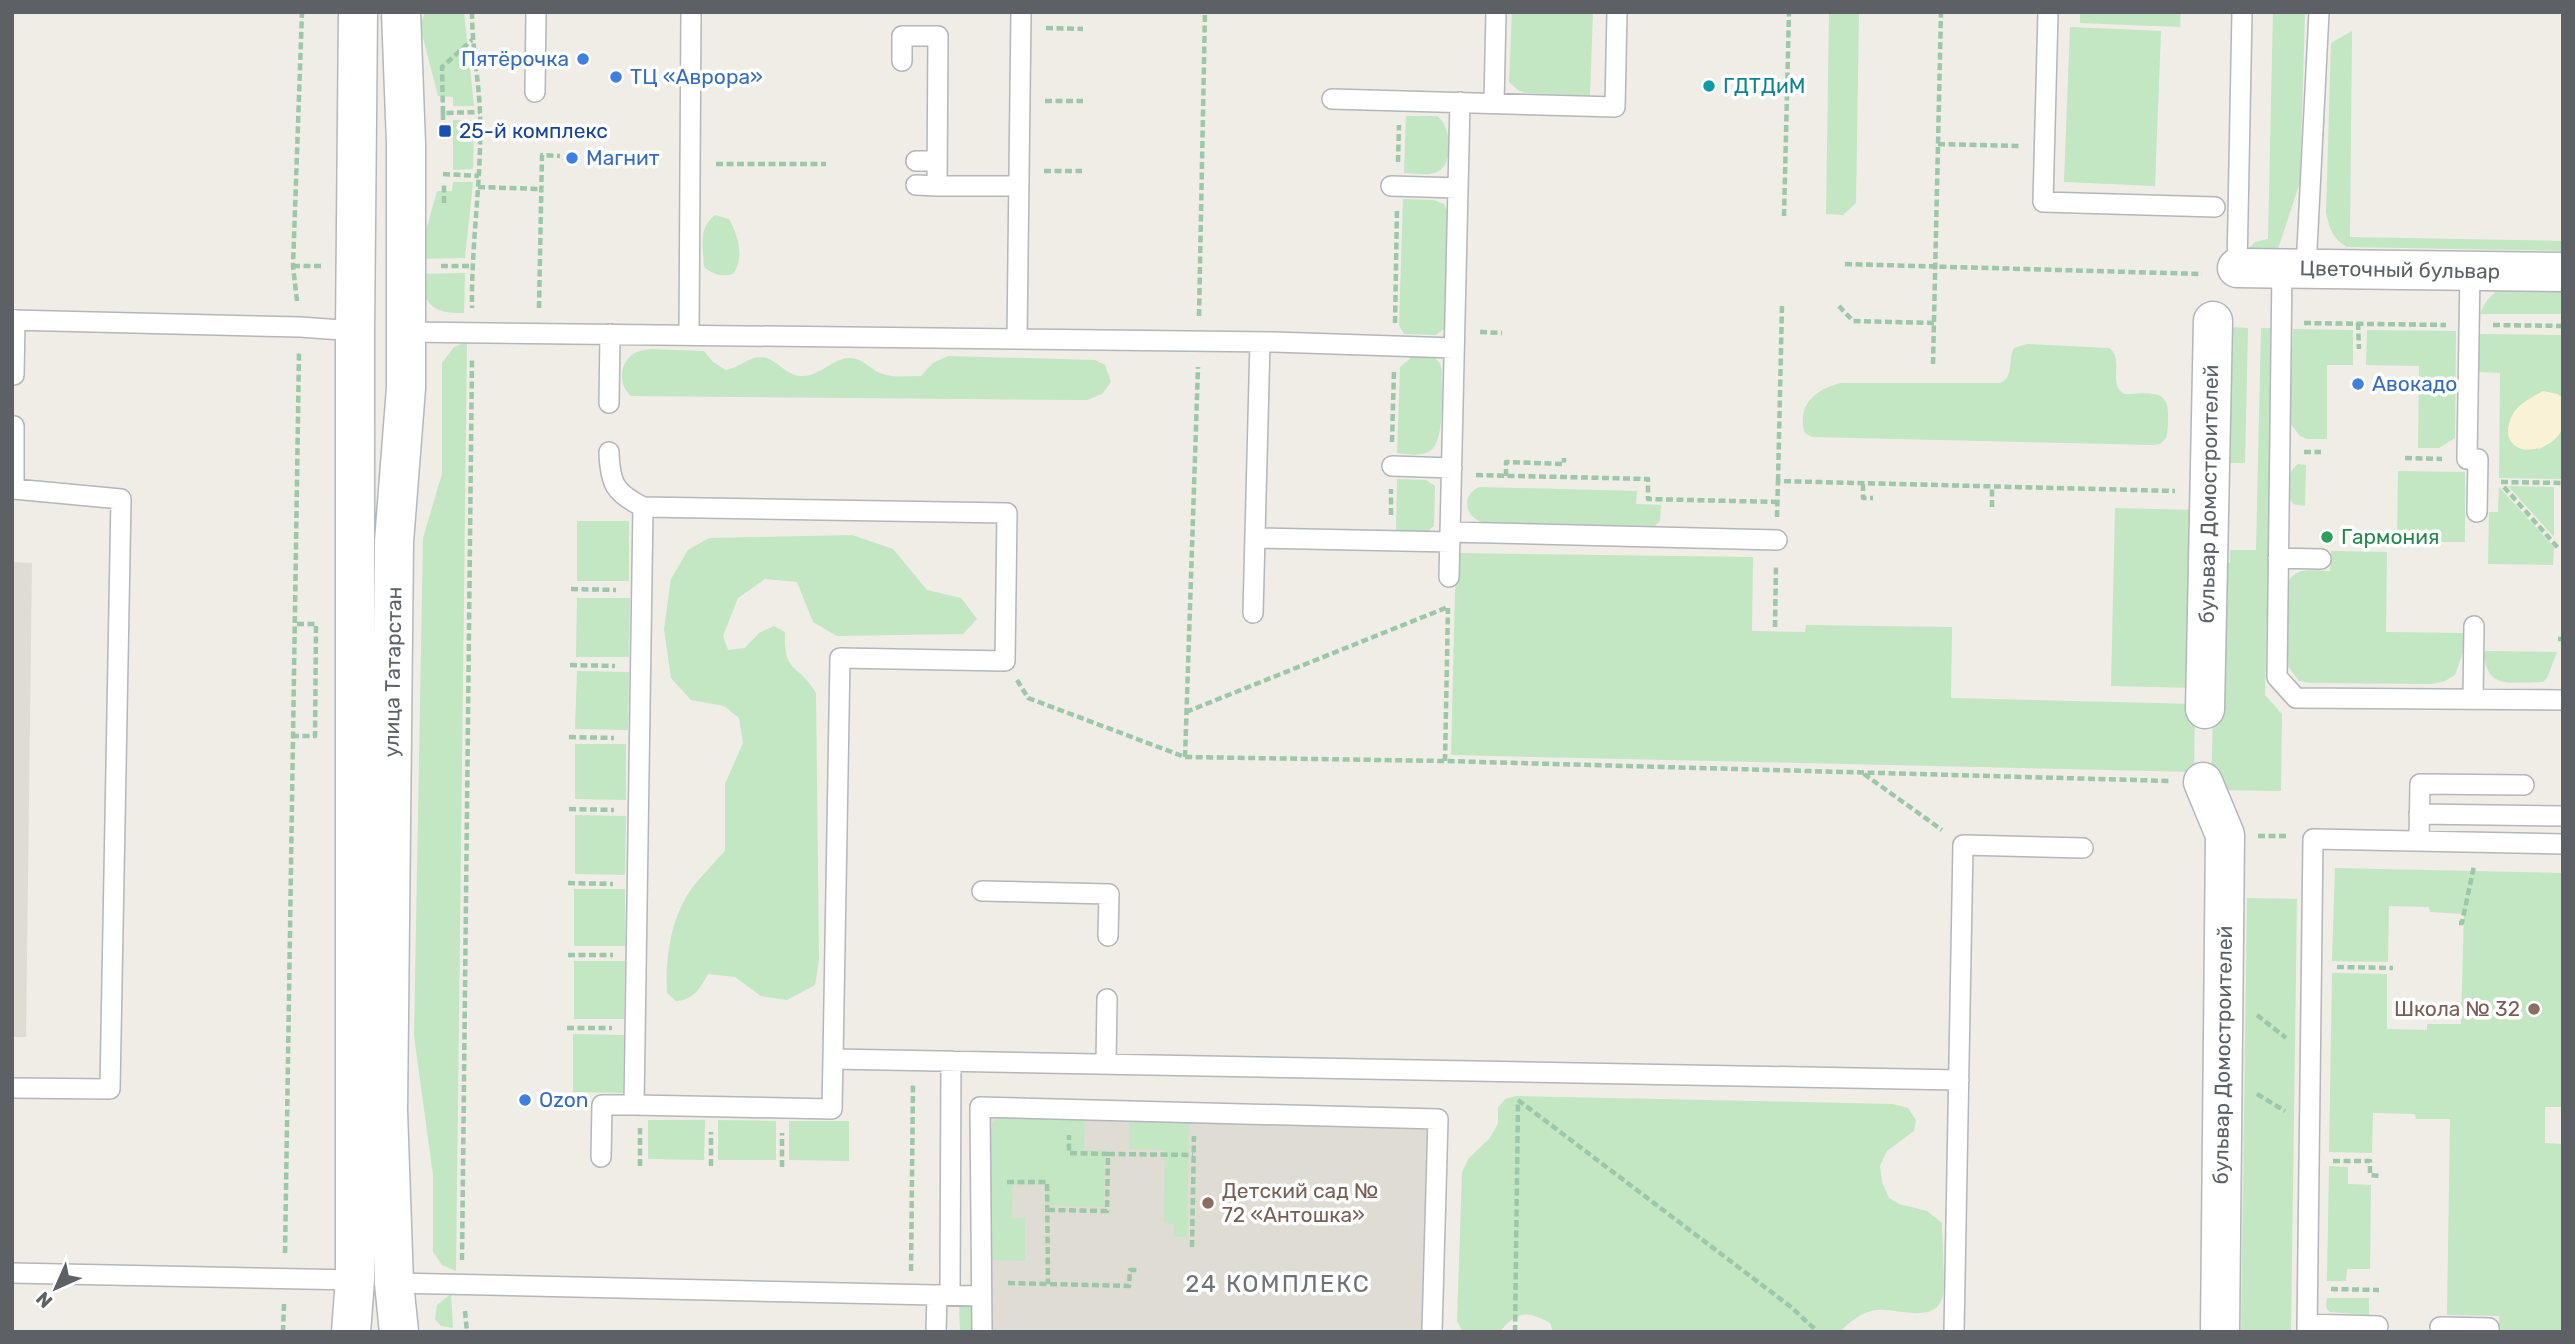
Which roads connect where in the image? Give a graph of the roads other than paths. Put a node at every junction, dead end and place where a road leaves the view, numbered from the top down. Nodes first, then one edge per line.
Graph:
1 (358, 12) edge
2 (401, 12) edge
3 (536, 12) edge
4 (691, 12) edge
5 (1496, 12) edge
6 (1617, 12) edge
7 (2048, 12) edge
8 (2242, 12) edge
9 (2319, 12) edge
10 (1021, 20) edge
11 (902, 61) dead end
12 (535, 92) dead end
13 (1332, 99) dead end
14 (1460, 102) junction
15 (1494, 103) junction
16 (916, 161) dead end
17 (937, 161) junction
18 (1018, 179) junction
19 (916, 185) dead end
20 (937, 186) junction
21 (1391, 186) dead end
22 (1458, 188) junction
23 (2215, 207) dead end
24 (2294, 269) junction
25 (2225, 271) joint
26 (2470, 271) junction
27 (2563, 272) edge
28 (14, 320) edge
29 (2213, 321) dead end
30 (355, 331) junction
31 (405, 332) junction
32 (610, 334) junction
33 (689, 335) junction
34 (1017, 339) junction
35 (1260, 342) junction
36 (1454, 348) junction
37 (14, 375) dead end
38 (610, 403) dead end
39 (14, 426) edge
40 (609, 452) dead end
41 (1392, 466) dead end
42 (1451, 471) junction
43 (643, 507) junction
44 (2477, 512) dead end
45 (1450, 537) junction
46 (1255, 538) junction
47 (1777, 540) road end
48 (2278, 558) junction
49 (2320, 559) dead end
50 (1449, 577) road end
51 (1253, 613) dead end
52 (2474, 626) dead end
53 (2473, 699) junction
54 (2563, 700) edge
55 (2205, 709) dead end
56 (2203, 782) road end
57 (2524, 785) dead end
58 (2419, 814) junction
59 (2563, 816) edge
60 (2419, 841) junction
61 (2563, 844) edge
62 (2083, 848) dead end
63 (982, 891) dead end
64 (1108, 936) dead end
65 (1107, 999) dead end
66 (833, 1059) junction
67 (951, 1061) junction
68 (1106, 1064) junction
69 (1959, 1080) junction
70 (12, 1088) edge
71 (637, 1105) junction
72 (601, 1157) dead end
73 (12, 1273) edge
74 (355, 1280) junction
75 (394, 1283) junction
76 (981, 1289) junction
77 (944, 1295) junction
78 (2378, 1326) dead end
79 (2441, 1327) dead end
80 (2307, 1328) edge
81 (351, 1332) edge
82 (399, 1332) edge
83 (936, 1332) edge
84 (982, 1332) edge
85 (1432, 1332) edge
86 (1954, 1332) edge
87 (2220, 1332) edge
88 (2489, 1332) edge

1 - 30 street, улица Татарстан
2 - 31 street, улица Татарстан
3 - 12 lane
4 - 33 lane
5 - 15 lane
6 - 15 lane
7 - 23 lane
8 - 25 lane
9 - 24 lane
10 - 18 lane
11 - 17 lane
13 - 14 lane
14 - 15 lane
14 - 22 lane
16 - 17 lane
17 - 20 lane
18 - 20 lane
18 - 34 lane
19 - 20 lane
21 - 22 lane
22 - 36 lane
24 - 25 street, Цветочный бульвар
24 - 26 street, Цветочный бульвар
24 - 48 lane
26 - 27 street, Цветочный бульвар
26 - 44 lane
28 - 30 lane
28 - 37 lane
29 - 55 street, бульвар Домостроителей
30 - 74 street, улица Татарстан
31 - 32 lane
31 - 75 street, улица Татарстан
32 - 33 lane
32 - 38 lane
33 - 34 lane
34 - 35 lane
35 - 36 lane
35 - 46 lane
36 - 42 lane
39 - 70 lane
40 - 43 lane
41 - 42 lane
42 - 45 lane
43 - 66 lane
43 - 71 lane
45 - 46 lane
45 - 47 lane
45 - 50 lane
46 - 51 lane
48 - 49 lane
48 - 53 lane
52 - 53 lane
53 - 54 lane
56 - 87 street, бульвар Домостроителей
57 - 58 lane
58 - 59 lane
58 - 60 lane
60 - 61 lane
60 - 80 lane
62 - 69 lane
63 - 64 lane
65 - 68 lane
66 - 67 lane
66 - 71 lane
67 - 68 lane
67 - 77 lane
68 - 69 lane
69 - 86 lane
71 - 72 lane
73 - 74 lane
74 - 81 street, улица Татарстан
75 - 77 lane
75 - 82 street, улица Татарстан
76 - 77 lane
76 - 84 lane
76 - 85 lane
77 - 83 lane
78 - 80 lane
79 - 88 lane

